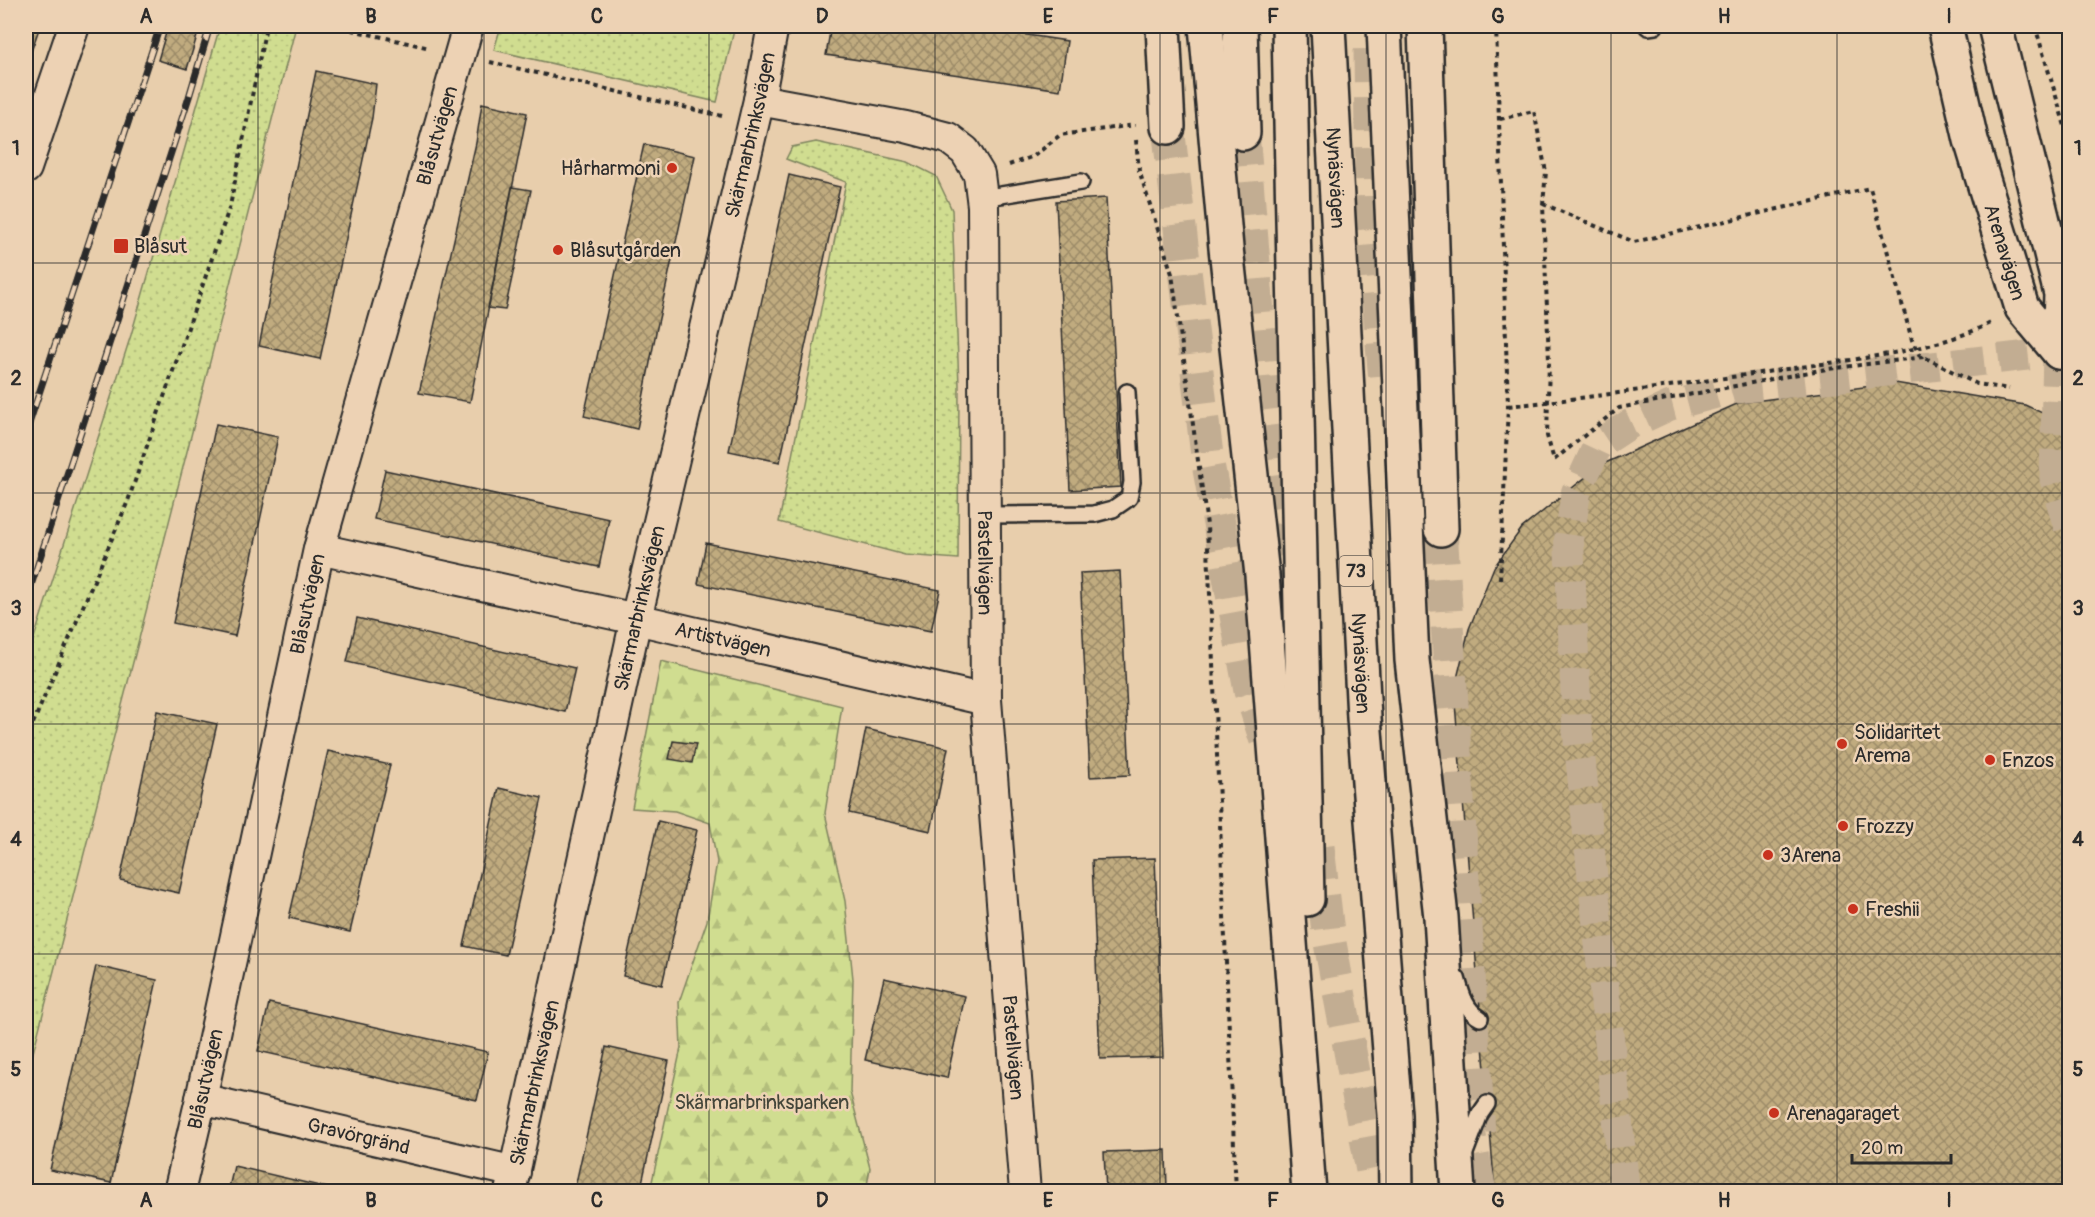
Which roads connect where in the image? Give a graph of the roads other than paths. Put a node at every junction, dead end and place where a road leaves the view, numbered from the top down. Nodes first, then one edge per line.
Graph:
1 (74, 26) edge
2 (468, 26) edge
3 (773, 26) edge
4 (1163, 26) edge
5 (1206, 26) edge
6 (1240, 26) edge
7 (1289, 26) edge
8 (1328, 26) edge
9 (1384, 26) edge
10 (1425, 26) edge
11 (1647, 26) edge
12 (1655, 26) edge
13 (1945, 26) edge
14 (1995, 26) edge
15 (756, 112) junction
16 (1168, 127) tunnel mouth
17 (1243, 133) tunnel mouth
18 (26, 168) edge
19 (1081, 182) dead end
20 (981, 186) junction
21 (2064, 353) edge
22 (1128, 392) dead end
23 (985, 515) junction
24 (1441, 529) tunnel mouth
25 (319, 549) junction
26 (636, 619) junction
27 (986, 700) junction
28 (1441, 916) junction
29 (1480, 1018) dead end
30 (201, 1099) junction
31 (1487, 1104) dead end
32 (1395, 1115) junction
33 (513, 1182) edge
34 (1458, 1185) edge
35 (179, 1191) edge
36 (1024, 1191) edge
37 (1310, 1191) edge
38 (1396, 1191) edge
39 (1410, 1191) edge

1 - 18 street
2 - 25 street, Blåsutvägen
3 - 15 street, Skärmarbrinksvägen
4 - 16 main road
5 - 37 main road
6 - 17 main road
7 - 37 main road
8 - 32 main road, Nynäsvägen / 73
9 - 28 main road
10 - 24 main road
11 - 12 lane
13 - 21 main road, Arenavägen
14 - 21 main road, Arenavägen
15 - 20 street
15 - 26 street, Skärmarbrinksvägen
19 - 20 lane
20 - 23 street, Pastellvägen
22 - 23 lane
23 - 27 street, Pastellvägen
25 - 26 street, Artistvägen
25 - 30 street, Blåsutvägen
26 - 27 street, Artistvägen
26 - 33 street, Skärmarbrinksvägen
27 - 36 street, Pastellvägen
28 - 29 lane
28 - 34 main road
30 - 33 street, Gravörgränd
30 - 35 street, Blåsutvägen
31 - 34 lane
32 - 38 main road, Nynäsvägen / 73
32 - 39 main road

